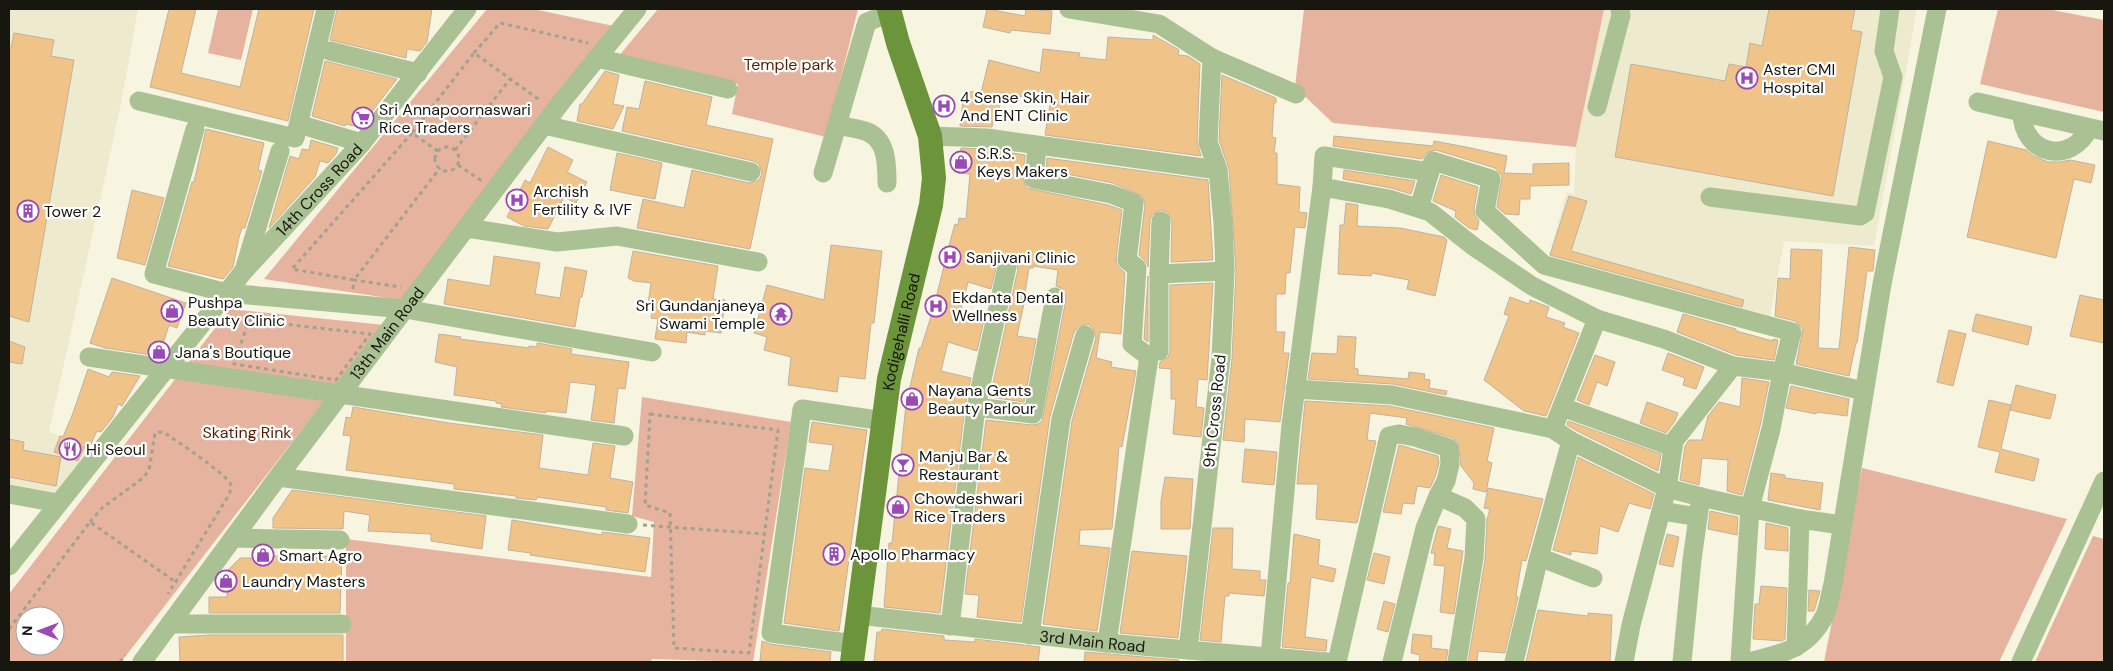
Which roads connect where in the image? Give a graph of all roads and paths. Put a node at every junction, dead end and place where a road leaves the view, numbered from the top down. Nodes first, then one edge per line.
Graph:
1 (326, 9) edge
2 (468, 9) edge
3 (637, 9) edge
4 (1069, 9) edge
5 (1620, 9) edge
6 (1890, 9) edge
7 (1937, 9) edge
8 (889, 11) edge
9 (330, 51) dead end
10 (474, 54) junction
11 (590, 54) junction
12 (1212, 58) junction
13 (418, 73) junction
14 (510, 79) junction
15 (728, 89) dead end
16 (1296, 94) dead end
17 (139, 101) dead end
18 (1978, 102) dead end
19 (545, 103) dead end
20 (1597, 107) dead end
21 (2022, 112) junction
22 (544, 125) junction
23 (837, 125) junction
24 (305, 126) dead end
25 (195, 129) dead end
26 (2097, 130) edge
27 (412, 133) junction
28 (930, 136) junction
29 (362, 144) junction
30 (1037, 146) junction
31 (455, 150) junction
32 (280, 151) dead end
33 (438, 151) junction
34 (458, 164) junction
35 (440, 168) junction
36 (1218, 170) junction
37 (751, 172) dead end
38 (1430, 172) junction
39 (823, 173) dead end
40 (887, 183) dead end
41 (1322, 187) junction
42 (478, 189) dead end
43 (1710, 197) dead end
44 (1419, 208) junction
45 (1160, 221) dead end
46 (467, 228) junction
47 (758, 262) dead end
48 (1007, 268) dead end
49 (1225, 271) junction
50 (243, 272) junction
51 (1159, 274) junction
52 (354, 280) junction
53 (408, 280) dead end
54 (227, 293) junction
55 (1055, 297) dead end
56 (350, 304) junction
57 (405, 309) junction
58 (1597, 319) junction
59 (1084, 335) dead end
60 (1158, 351) dead end
61 (652, 352) dead end
62 (90, 357) dead end
63 (234, 364) joint
64 (1732, 366) junction
65 (166, 368) junction
66 (1782, 372) junction
67 (1295, 388) junction
68 (1864, 391) junction
69 (342, 393) junction
70 (976, 407) junction
71 (1562, 407) junction
72 (1033, 414) junction
73 (1061, 418) junction
74 (884, 421) junction
75 (1553, 429) junction
76 (624, 436) dead end
77 (1571, 441) junction
78 (1673, 447) junction
79 (278, 477) junction
80 (2104, 481) edge
81 (1668, 488) junction
82 (9, 494) edge
83 (1438, 496) junction
84 (1701, 497) junction
85 (58, 503) junction
86 (1750, 508) junction
87 (1662, 511) junction
88 (1698, 517) junction
89 (1800, 520) junction
90 (90, 522) junction
91 (628, 524) joint
92 (1842, 525) junction
93 (670, 527) junction
94 (765, 534) junction
95 (233, 538) junction
96 (340, 540) dead end
97 (1539, 557) junction
98 (9, 566) edge
99 (1593, 578) dead end
100 (858, 615) junction
101 (170, 624) junction
102 (342, 624) dead end
103 (950, 626) junction
104 (9, 629) edge
105 (1030, 635) junction
106 (1107, 643) junction
107 (1796, 647) junction
108 (1188, 650) junction
109 (853, 653) edge
110 (1270, 657) junction
111 (142, 662) edge
112 (1327, 662) edge
113 (1337, 662) edge
114 (1392, 662) edge
115 (1457, 662) edge
116 (1514, 662) edge
117 (1624, 662) edge
118 (1682, 662) edge
119 (1740, 662) edge
120 (1748, 662) edge
121 (2021, 662) edge

1 - 17 street
2 - 13 street, 14th Cross Road
3 - 11 street, 13th Main Road
4 - 12 street
5 - 20 street
6 - 43 street
7 - 68 street
8 - 23 street
8 - 28 main road, Kodigehalli Road
9 - 13 street
10 - 11 path
10 - 14 path
10 - 27 path
11 - 15 street
11 - 22 street, 13th Main Road
12 - 16 street
12 - 36 street, 9th Cross Road
13 - 29 street, 14th Cross Road
14 - 19 path
14 - 31 path
18 - 21 street
21 - 26 street
21 - 26 street
22 - 37 street
22 - 46 street, 13th Main Road
23 - 39 street
23 - 40 street
24 - 29 street
25 - 54 street
27 - 33 path
27 - 52 path
28 - 30 street
28 - 74 main road, Kodigehalli Road
29 - 50 street, 14th Cross Road
30 - 36 street
30 - 106 street
31 - 33 path
31 - 34 path
32 - 50 street
33 - 35 path
34 - 35 path
34 - 42 path
35 - 52 path
36 - 49 street, 9th Cross Road
38 - 41 street
38 - 44 street
38 - 66 street
41 - 44 street
41 - 67 street
44 - 58 street
45 - 51 street
46 - 47 street
46 - 57 street, 13th Main Road
48 - 70 street
49 - 51 street
49 - 108 street, 9th Cross Road
50 - 54 street, 14th Cross Road
51 - 60 street
52 - 53 path
52 - 56 path
54 - 56 street
54 - 65 street, 14th Cross Road
55 - 72 street
56 - 57 street
57 - 61 street
57 - 69 street, 13th Main Road
58 - 64 street
58 - 71 street
59 - 73 street
62 - 65 street
63 - 63 path
64 - 66 street
64 - 78 street
65 - 69 street
65 - 85 street, 14th Cross Road
66 - 68 street
66 - 86 street
67 - 75 street
67 - 110 street
68 - 92 street
69 - 76 street
69 - 79 street, 13th Main Road
70 - 72 street
70 - 103 street
71 - 75 street
71 - 78 street
72 - 73 street
73 - 105 street
74 - 100 main road, Kodigehalli Road
74 - 109 street
75 - 77 street
77 - 81 street
77 - 97 street
78 - 81 street
79 - 91 street
79 - 95 street, 13th Main Road
80 - 121 street
81 - 84 street
81 - 87 street
82 - 85 street
83 - 113 street
83 - 114 street
83 - 115 street
84 - 86 street
84 - 88 street
85 - 98 street, 14th Cross Road
86 - 89 street
86 - 119 street
87 - 88 street
87 - 117 street
88 - 118 street
89 - 92 street
89 - 107 street
90 - 90 path
90 - 104 path
91 - 93 path
92 - 107 street
93 - 94 path
93 - 94 path
93 - 94 path
95 - 96 street
95 - 101 street, 13th Main Road
97 - 99 street
97 - 116 street
100 - 103 street, 3rd Main Road
100 - 109 main road, Kodigehalli Road
101 - 102 street
101 - 111 street, 13th Main Road
103 - 105 street, 3rd Main Road
105 - 106 street, 3rd Main Road
106 - 108 street, 3rd Main Road
107 - 120 street
108 - 110 street, 3rd Main Road
110 - 112 street, 3rd Main Road

